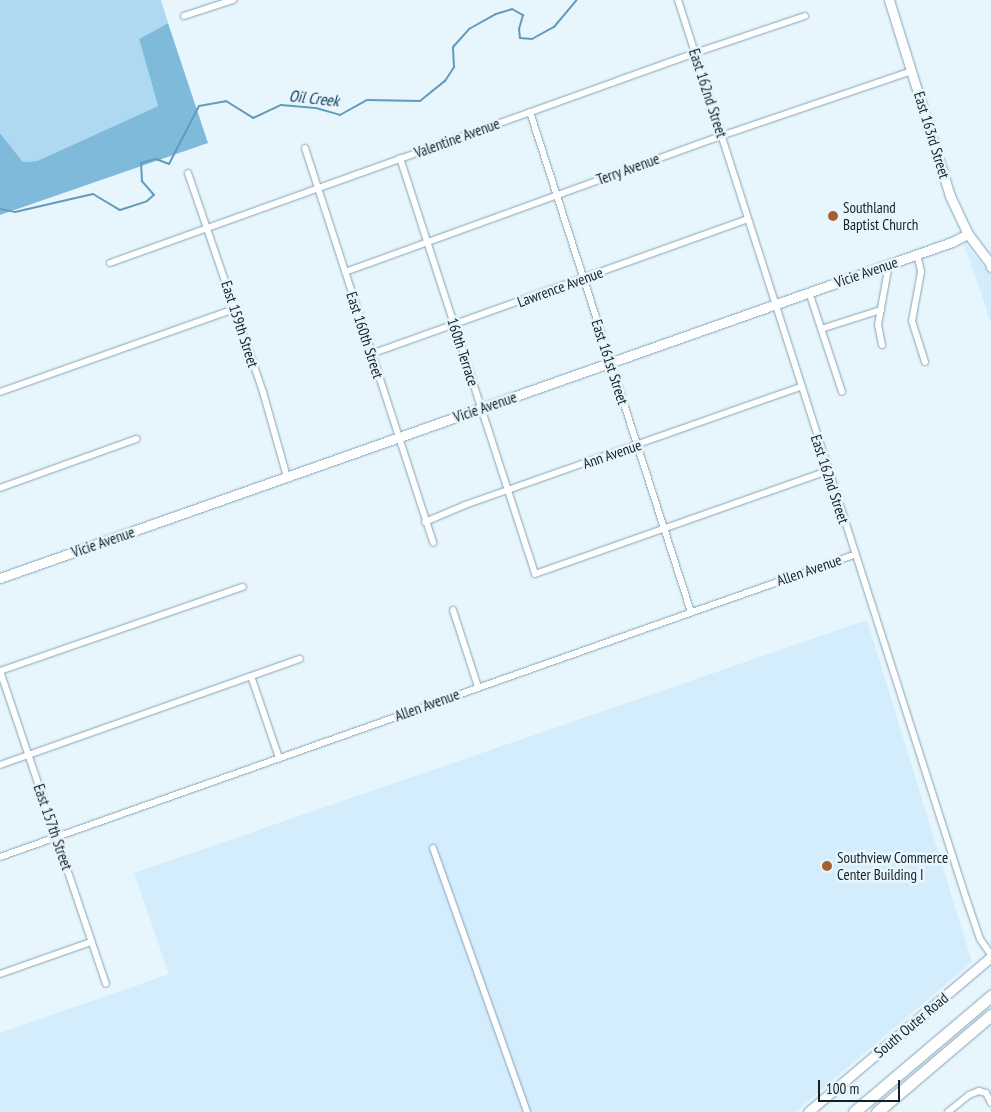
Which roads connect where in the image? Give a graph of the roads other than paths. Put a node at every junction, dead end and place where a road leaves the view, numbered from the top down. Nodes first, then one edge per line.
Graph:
1 (233, 0) edge
2 (678, 0) edge
3 (889, 0) edge
4 (184, 16) dead end
5 (805, 16) dead end
6 (695, 53) junction
7 (912, 71) junction
8 (530, 112) junction
9 (721, 136) junction
10 (305, 148) dead end
11 (400, 158) junction
12 (188, 172) dead end
13 (319, 187) junction
14 (556, 195) junction
15 (748, 220) junction
16 (208, 226) junction
17 (968, 234) junction
18 (427, 242) junction
19 (917, 254) junction
20 (110, 262) dead end
21 (991, 262) edge
22 (889, 264) junction
23 (991, 267) edge
24 (345, 272) junction
25 (583, 278) junction
26 (809, 292) junction
27 (775, 304) junction
28 (235, 309) junction
29 (881, 310) junction
30 (454, 325) junction
31 (821, 330) junction
32 (882, 345) dead end
33 (371, 354) junction
34 (925, 362) dead end
35 (610, 363) junction
36 (801, 387) junction
37 (0, 392) edge
38 (842, 392) dead end
39 (480, 408) junction
40 (398, 438) junction
41 (136, 439) dead end
42 (637, 445) junction
43 (828, 471) junction
44 (287, 477) junction
45 (0, 488) edge
46 (507, 491) junction
47 (424, 522) junction
48 (664, 529) junction
49 (432, 543) dead end
50 (854, 554) junction
51 (0, 578) edge
52 (243, 587) dead end
53 (453, 610) dead end
54 (691, 612) junction
55 (300, 659) dead end
56 (0, 671) edge
57 (251, 676) junction
58 (478, 687) junction
59 (28, 755) junction
60 (279, 758) junction
61 (0, 765) edge
62 (56, 838) junction
63 (432, 848) dead end
64 (0, 858) edge
65 (91, 942) junction
66 (991, 956) edge
67 (0, 974) edge
68 (106, 984) dead end
69 (991, 996) edge
70 (991, 1015) edge
71 (991, 1103) edge
72 (527, 1112) edge
73 (808, 1112) edge
74 (854, 1112) edge
75 (877, 1112) edge
76 (948, 1112) edge

1 - 4 street
2 - 6 street, East 162nd Street
3 - 7 street, East 163rd Street
5 - 6 street, Valentine Avenue
6 - 8 street, Valentine Avenue
6 - 9 street, East 162nd Street
7 - 9 street, Terry Avenue
7 - 17 street, East 163rd Street
8 - 11 street, Valentine Avenue
8 - 14 street, East 161st Street
9 - 14 street, Terry Avenue
9 - 15 street, East 162nd Street
10 - 13 street, East 160th Street
11 - 13 street, Valentine Avenue
11 - 18 street, 160th Terrace
12 - 16 street, East 159th Street
13 - 16 street, Valentine Avenue
13 - 24 street, East 160th Street
14 - 18 street, Terry Avenue
14 - 25 street, East 161st Street
15 - 25 street, Lawrence Avenue
15 - 27 street, East 162nd Street
16 - 20 street, Valentine Avenue
16 - 28 street, East 159th Street
17 - 19 street, Vicie Avenue
17 - 21 street, East 163rd Street
18 - 24 street, Terry Avenue
18 - 30 street, 160th Terrace
19 - 22 street, Vicie Avenue
19 - 34 street
21 - 23 street, East 163rd Street
22 - 26 street, Vicie Avenue
22 - 29 street
24 - 33 street, East 160th Street
25 - 30 street, Lawrence Avenue
25 - 35 street, East 161st Street
26 - 27 street, Vicie Avenue
26 - 31 street
27 - 35 street, Vicie Avenue
27 - 36 street, East 162nd Street
28 - 37 street
28 - 44 street, East 159th Street
29 - 31 street
29 - 32 street
30 - 33 street, Lawrence Avenue
30 - 39 street, 160th Terrace
31 - 38 street
33 - 40 street, East 160th Street
35 - 39 street, Vicie Avenue
35 - 42 street, East 161st Street
36 - 42 street, Ann Avenue
36 - 43 street, East 162nd Street
39 - 40 street, Vicie Avenue
39 - 46 street, 160th Terrace
40 - 44 street, Vicie Avenue
40 - 47 street, East 160th Street
41 - 45 street
42 - 46 street, Ann Avenue
42 - 48 street, East 161st Street
43 - 48 street
43 - 50 street, East 162nd Street
44 - 51 street, Vicie Avenue
46 - 47 street, Ann Avenue
46 - 48 street, 160th Terrace
47 - 49 street, East 160th Street
48 - 54 street, East 161st Street
50 - 54 street, Allen Avenue
50 - 66 street, East 162nd Street
52 - 56 street
53 - 58 street
54 - 58 street, Allen Avenue
55 - 57 street
56 - 59 street, East 157th Street
57 - 59 street
57 - 60 street
58 - 60 street, Allen Avenue
59 - 61 street
59 - 62 street, East 157th Street
60 - 62 street, Allen Avenue
62 - 64 street, Allen Avenue
62 - 65 street, East 157th Street
63 - 72 street
65 - 67 street
65 - 68 street, East 157th Street
66 - 73 street, South Outer Road
69 - 74 highway
70 - 75 highway
71 - 76 street

